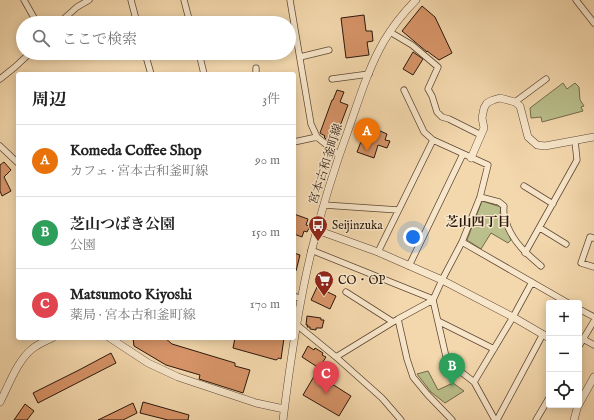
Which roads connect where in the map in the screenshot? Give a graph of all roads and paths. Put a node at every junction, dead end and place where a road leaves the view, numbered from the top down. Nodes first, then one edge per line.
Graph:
1 (24, 0) edge
2 (89, 0) edge
3 (131, 0) edge
4 (184, 0) edge
5 (290, 0) edge
6 (416, 0) edge
7 (576, 0) edge
8 (32, 16) edge
9 (67, 16) edge
10 (135, 16) edge
11 (189, 16) edge
12 (293, 16) edge
13 (594, 23) edge
14 (390, 32) junction
15 (296, 34) edge
16 (329, 50) dead end
17 (300, 57) junction
18 (23, 60) edge
19 (147, 60) edge
20 (201, 60) edge
21 (150, 72) edge
22 (204, 72) edge
23 (369, 74) junction
24 (0, 79) edge
25 (332, 79) dead end
26 (546, 79) dead end
27 (404, 90) dead end
28 (515, 102) junction
29 (481, 135) junction
30 (317, 137) junction
31 (594, 137) edge
32 (433, 140) junction
33 (575, 141) junction
34 (296, 142) edge
35 (0, 146) edge
36 (463, 154) junction
37 (339, 155) junction
38 (472, 158) junction
39 (16, 161) edge
40 (524, 186) dead end
41 (480, 197) junction
42 (324, 204) junction
43 (553, 204) junction
44 (398, 210) junction
45 (540, 228) junction
46 (317, 230) junction
47 (594, 238) edge
48 (462, 242) junction
49 (566, 244) dead end
50 (312, 250) junction
51 (378, 252) junction
52 (526, 253) junction
53 (409, 266) junction
54 (541, 266) dead end
55 (594, 267) edge
56 (442, 280) junction
57 (532, 282) junction
58 (346, 292) dead end
59 (297, 298) edge
60 (433, 300) junction
61 (563, 300) edge
62 (582, 311) edge
63 (513, 317) junction
64 (594, 319) edge
65 (396, 321) junction
66 (438, 321) junction
67 (297, 325) junction
68 (296, 331) edge
69 (546, 336) edge
70 (583, 339) joint
71 (47, 340) edge
72 (113, 340) edge
73 (295, 340) edge
74 (594, 345) edge
75 (494, 349) junction
76 (336, 357) junction
77 (594, 377) edge
78 (474, 382) junction
79 (582, 399) edge
80 (0, 402) edge
81 (546, 403) edge
82 (578, 408) edge
83 (284, 409) junction
84 (283, 420) edge
85 (401, 420) edge
86 (452, 420) edge
87 (496, 420) edge
88 (536, 420) edge
89 (574, 420) edge

1 - 8 street
2 - 9 street
3 - 10 street
4 - 11 street
5 - 12 street
6 - 14 street, 宮本古和釜町線
7 - 13 street
14 - 23 street, 宮本古和釜町線
14 - 29 street
15 - 17 street
16 - 17 street
17 - 30 street
18 - 24 street
19 - 21 street
20 - 22 street
23 - 25 street
23 - 37 street, 宮本古和釜町線
26 - 28 street
27 - 32 street
28 - 29 street
28 - 33 street
29 - 38 street
30 - 34 street
30 - 37 street
31 - 33 street
32 - 36 street
32 - 44 street
33 - 43 street
35 - 39 street
36 - 38 street
36 - 53 street
37 - 42 street, 宮本古和釜町線
38 - 41 street
40 - 43 street
41 - 48 street
41 - 52 street
42 - 44 street
42 - 46 street, 宮本古和釜町線
43 - 45 street
44 - 51 street
45 - 49 street
45 - 52 street
46 - 50 street, 宮本古和釜町線
46 - 51 street
47 - 55 street
48 - 56 street
48 - 57 street
50 - 59 street, 宮本古和釜町線
50 - 60 street
51 - 53 street
52 - 54 street
53 - 56 street
56 - 60 street
56 - 63 street
57 - 61 street
57 - 63 street
58 - 65 street
59 - 67 street, 宮本古和釜町線
60 - 65 street
60 - 66 street
62 - 64 street
63 - 69 street
63 - 75 street
64 - 70 street
65 - 76 street
65 - 86 street
66 - 75 street
66 - 78 street
67 - 68 street, 宮本古和釜町線
67 - 76 street
69 - 87 street
70 - 74 street
71 - 80 street
72 - 83 street
73 - 83 street, 宮本古和釜町線
75 - 78 street
76 - 85 street
77 - 79 street
78 - 87 street
81 - 88 street
82 - 89 street
83 - 84 street, 宮本古和釜町線

